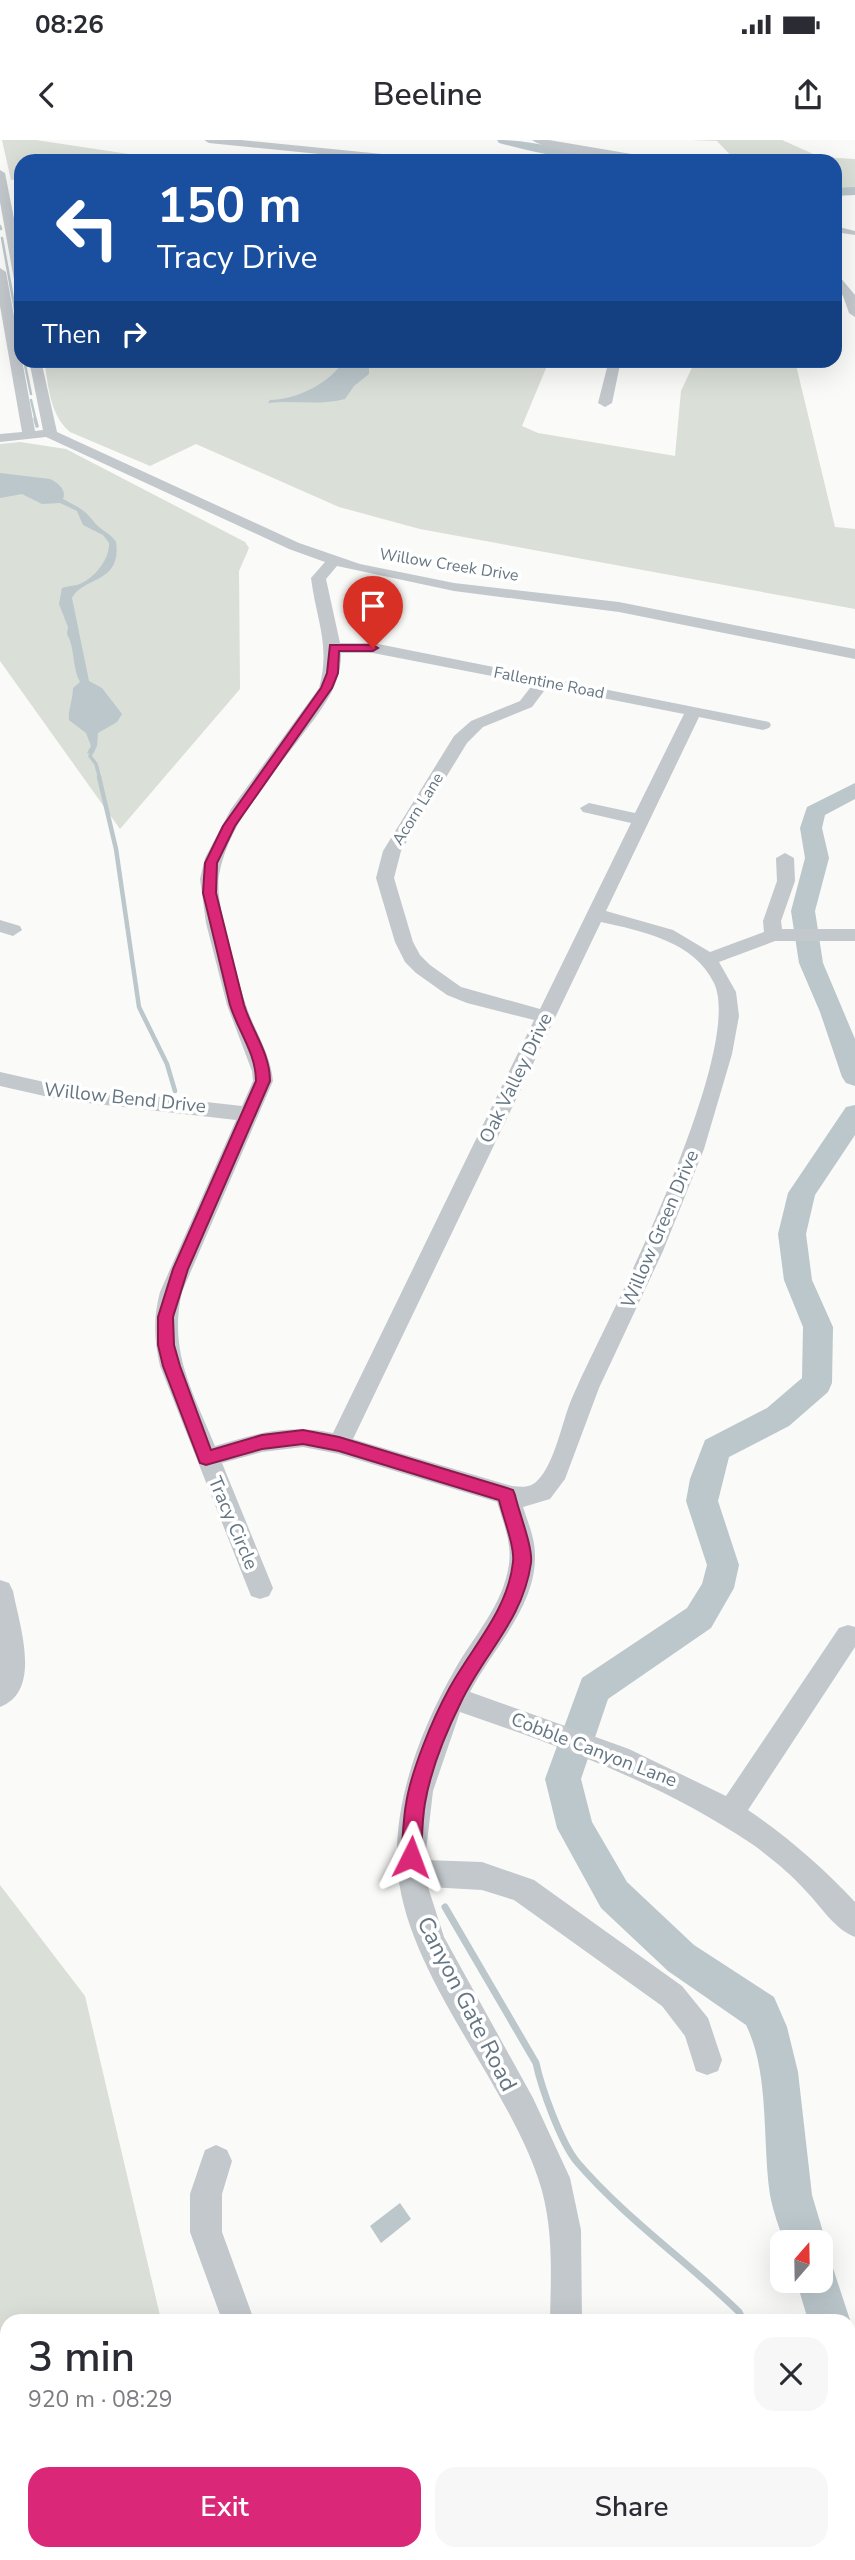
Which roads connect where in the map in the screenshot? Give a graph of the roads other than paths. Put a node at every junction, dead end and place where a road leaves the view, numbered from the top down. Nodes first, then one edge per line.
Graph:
1 (209, 140) edge
2 (537, 140) edge
3 (266, 143) edge
4 (322, 154) edge
5 (609, 154) edge
6 (0, 173) edge
7 (842, 231) edge
8 (851, 233) dead end
9 (14, 248) edge
10 (0, 272) edge
11 (842, 287) edge
12 (855, 313) edge
13 (14, 351) edge
14 (17, 368) edge
15 (36, 368) edge
16 (613, 368) edge
17 (605, 403) dead end
18 (51, 434) junction
19 (29, 436) junction
20 (0, 438) edge
21 (334, 561) junction
22 (334, 648) junction
23 (855, 654) edge
24 (543, 682) junction
25 (693, 712) junction
26 (763, 725) dead end
27 (589, 808) dead end
28 (641, 820) junction
29 (785, 858) dead end
30 (595, 915) junction
31 (779, 935) junction
32 (852, 941) edge
33 (707, 960) junction
34 (545, 1017) junction
35 (0, 1079) edge
36 (250, 1115) junction
37 (339, 1444) junction
38 (206, 1458) junction
39 (507, 1495) junction
40 (260, 1588) dead end
41 (0, 1591) edge
42 (848, 1636) dead end
43 (2, 1694) edge
44 (453, 1698) junction
45 (731, 1812) junction
46 (412, 1874) junction
47 (855, 1923) edge
48 (707, 2060) dead end
49 (216, 2161) dead end
50 (236, 2314) edge
51 (566, 2314) edge

1 - 3 street
2 - 5 street
3 - 4 street
6 - 9 street
7 - 8 street
10 - 13 street
11 - 12 street
14 - 19 street
15 - 18 street
16 - 17 street
18 - 19 street
18 - 21 street, Willow Creek Drive
19 - 20 street
21 - 22 street
21 - 23 street, Willow Creek Drive
22 - 24 street, Fallentine Road
22 - 36 street, Tracy Circle
24 - 25 street, Fallentine Road
24 - 34 street, Acorn Lane
25 - 26 street, Fallentine Road
25 - 28 street, Oak Valley Drive
27 - 28 street
28 - 30 street, Oak Valley Drive
29 - 31 street
30 - 33 street, Willow Green Drive
30 - 34 street, Oak Valley Drive
31 - 32 street
31 - 33 street
33 - 39 street, Willow Green Drive
34 - 37 street, Oak Valley Drive
35 - 36 street, Willow Bend Drive
36 - 38 street, Tracy Circle
37 - 38 street
37 - 39 street
38 - 40 street, Tracy Circle
39 - 44 street, Canyon Gate Road
41 - 43 street
42 - 45 street
44 - 45 street, Cobble Canyon Lane
44 - 46 street, Canyon Gate Road
45 - 47 street, Cobble Canyon Lane
46 - 48 street
46 - 51 street, Canyon Gate Road
49 - 50 street

